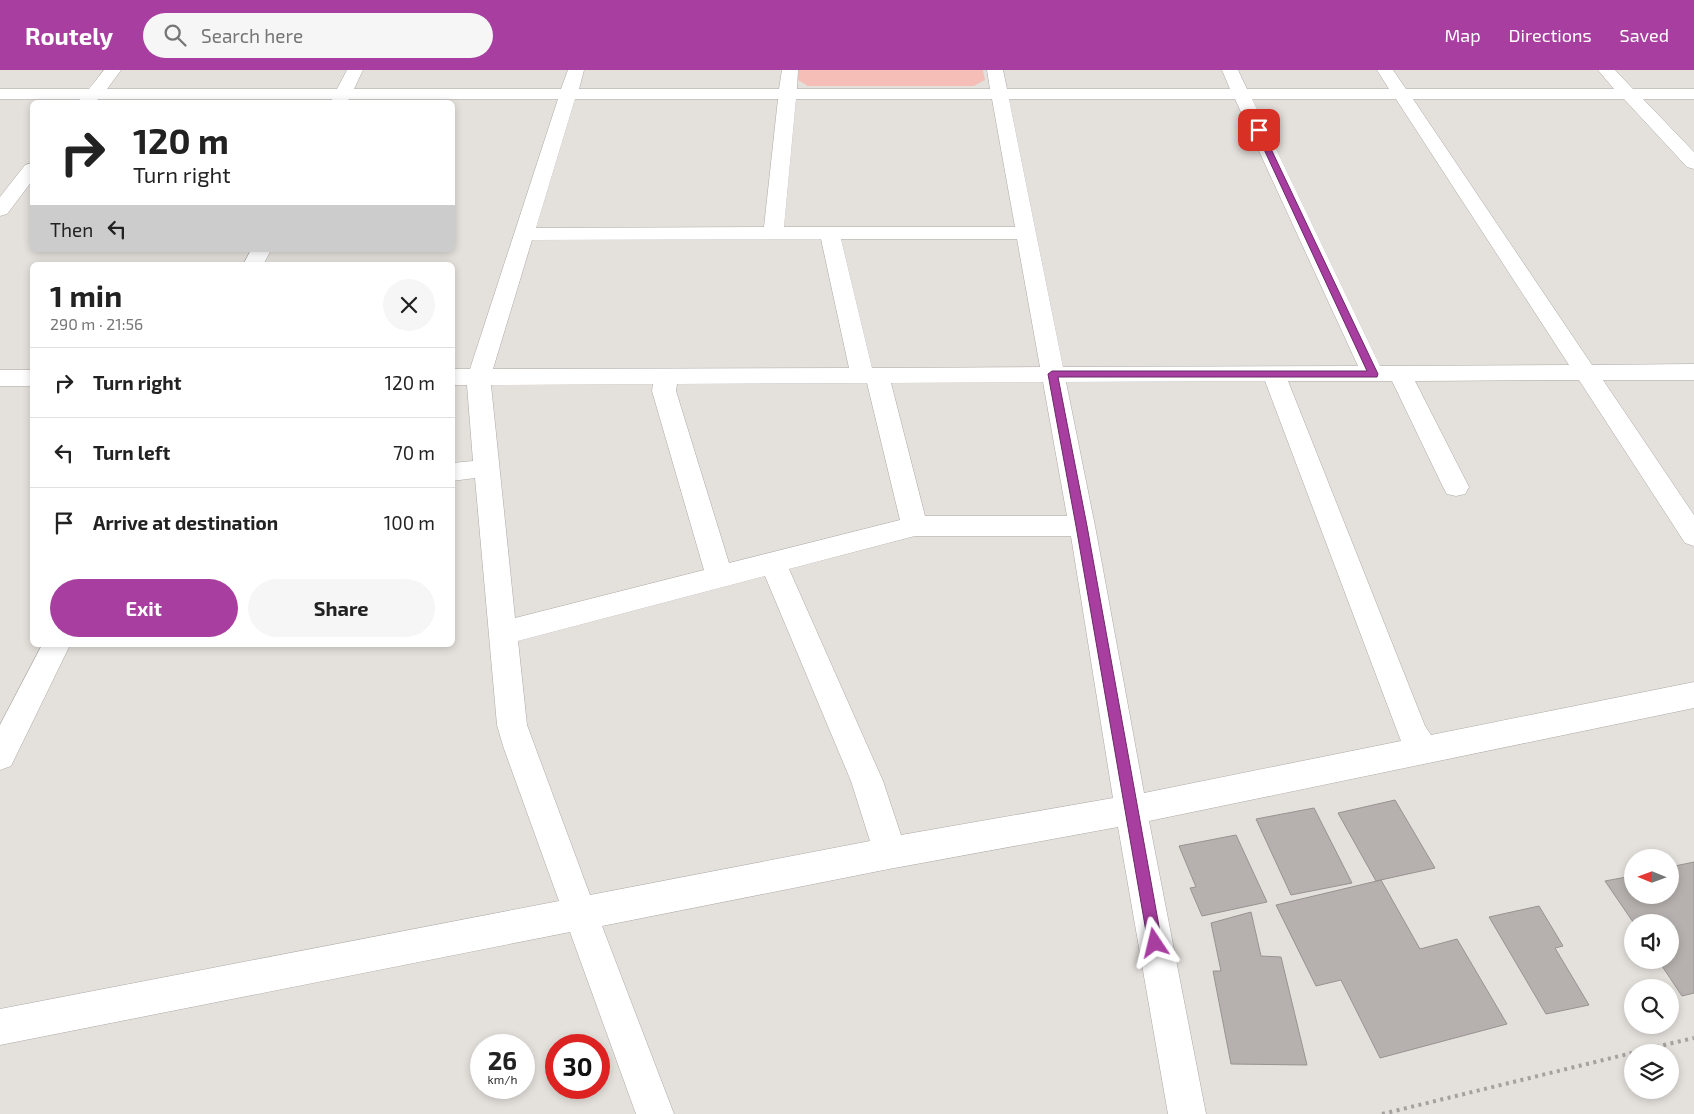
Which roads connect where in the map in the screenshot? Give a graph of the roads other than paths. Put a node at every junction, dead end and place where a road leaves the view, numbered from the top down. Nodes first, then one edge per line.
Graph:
1 (113, 70) edge
2 (355, 70) edge
3 (576, 70) edge
4 (790, 70) edge
5 (995, 70) edge
6 (1230, 70) edge
7 (1385, 70) edge
8 (1606, 70) edge
9 (0, 94) edge
10 (788, 94) junction
11 (1000, 94) junction
12 (1242, 94) junction
13 (1401, 94) junction
14 (1628, 94) junction
15 (1694, 94) edge
16 (567, 95) junction
17 (91, 98) edge
18 (341, 98) edge
19 (1694, 163) edge
20 (30, 172) edge
21 (0, 210) edge
22 (1027, 233) junction
23 (523, 234) junction
24 (773, 234) junction
25 (830, 234) junction
26 (1694, 372) edge
27 (1585, 373) junction
28 (1052, 374) junction
29 (1274, 374) junction
30 (1373, 374) junction
31 (1400, 374) junction
32 (870, 375) junction
33 (666, 376) junction
34 (466, 377) edge
35 (0, 378) edge
36 (30, 378) edge
37 (487, 468) junction
38 (455, 472) edge
39 (1456, 487) dead end
40 (916, 526) junction
41 (1082, 526) junction
42 (1694, 536) edge
43 (773, 563) junction
44 (720, 577) junction
45 (503, 633) junction
46 (55, 647) edge
47 (1694, 695) edge
48 (1423, 750) junction
49 (0, 756) edge
50 (1131, 810) junction
51 (889, 853) junction
52 (581, 914) junction
53 (0, 1027) edge
54 (655, 1114) edge
55 (1187, 1114) edge

1 - 17 street
2 - 18 street
3 - 16 street
4 - 10 street
5 - 11 street
6 - 12 street
7 - 13 street
8 - 14 street
9 - 17 street
10 - 11 street
10 - 16 street
10 - 24 street
11 - 12 street
11 - 22 street
12 - 13 street
12 - 30 street
13 - 14 street
13 - 27 street
14 - 15 street
14 - 19 street
16 - 18 street
16 - 23 street
17 - 18 street
20 - 21 street
22 - 25 street
22 - 28 street
23 - 24 street
23 - 34 street
24 - 25 street
25 - 32 street
26 - 27 street
27 - 31 street
27 - 42 street
28 - 29 street
28 - 32 street
28 - 41 street
29 - 30 street
29 - 48 street
30 - 31 street
31 - 39 street
32 - 33 street
32 - 40 street
33 - 34 street
33 - 44 street
34 - 37 street
35 - 36 street
37 - 38 street
37 - 45 street
40 - 41 street
40 - 43 street
41 - 50 street
43 - 44 street
43 - 51 street
44 - 45 street
45 - 52 street
46 - 49 street
47 - 48 street
48 - 50 street
50 - 51 street
50 - 55 street
51 - 52 street
52 - 53 street
52 - 54 street

